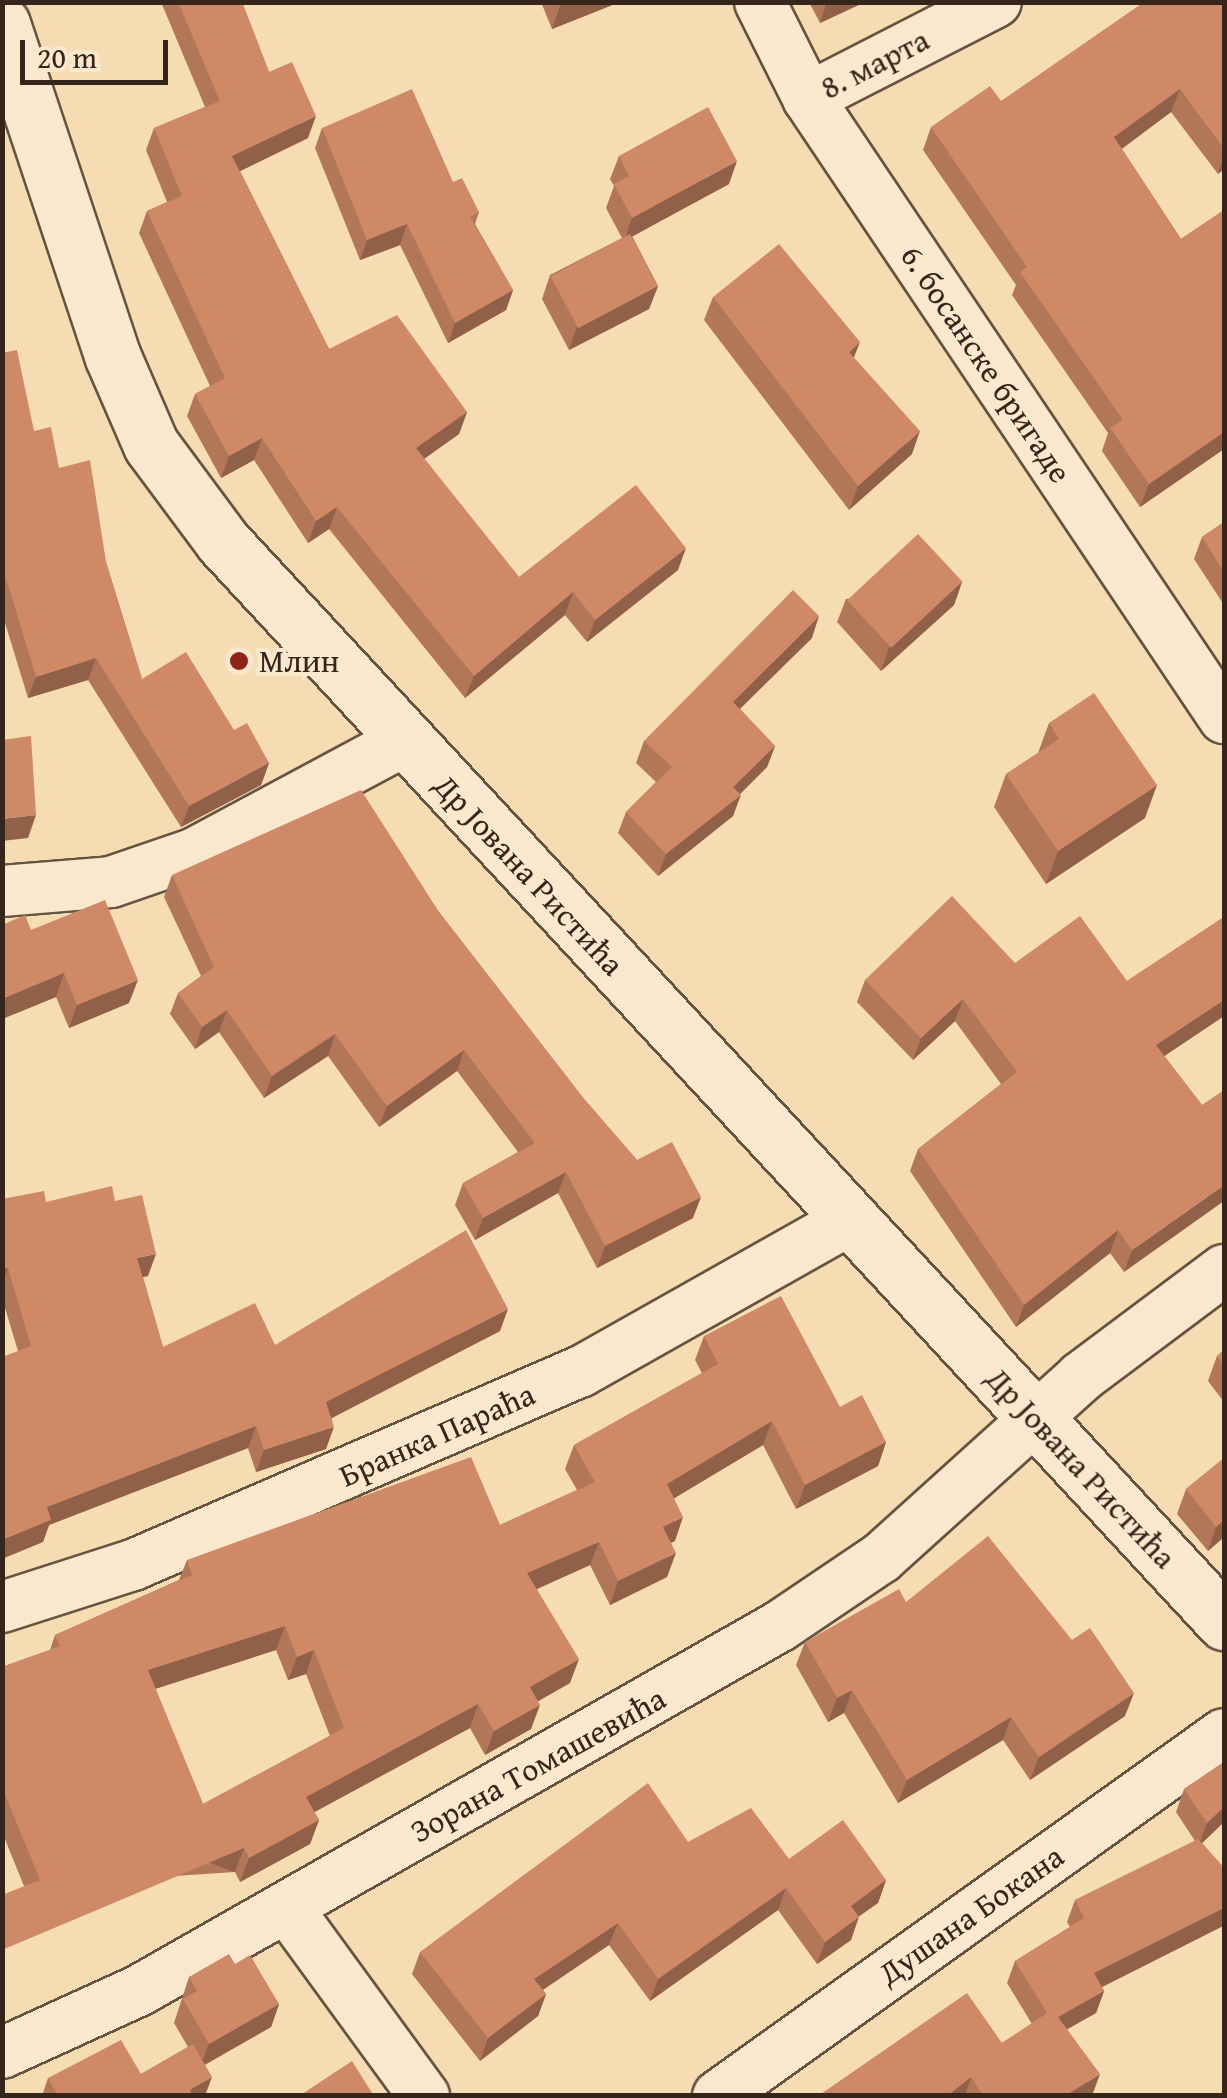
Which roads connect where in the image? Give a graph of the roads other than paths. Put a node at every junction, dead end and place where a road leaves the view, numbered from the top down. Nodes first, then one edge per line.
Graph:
1 (760, 2) edge
2 (996, 2) edge
3 (2, 24) edge
4 (808, 98) junction
5 (1224, 718) edge
6 (402, 742) junction
7 (2, 891) edge
8 (850, 1219) junction
9 (1224, 1270) edge
10 (1034, 1417) junction
11 (2, 1607) edge
12 (1224, 1622) edge
13 (1224, 1734) edge
14 (287, 1908) junction
15 (2, 2053) edge
16 (424, 2096) edge
17 (718, 2096) edge

1 - 4 street, 6. босанске бригаде
2 - 4 street, 8. марта
3 - 6 street, Др Јована Ристића
4 - 5 street, 6. босанске бригаде
6 - 7 street
6 - 8 street, Др Јована Ристића
8 - 10 street, Др Јована Ристића
8 - 11 street, Бранка Параћа
9 - 10 street, Зорана Томашевића
10 - 12 street, Др Јована Ристића
10 - 14 street, Зорана Томашевића
13 - 17 street, Душана Бокана
14 - 15 street, Зорана Томашевића
14 - 16 street

